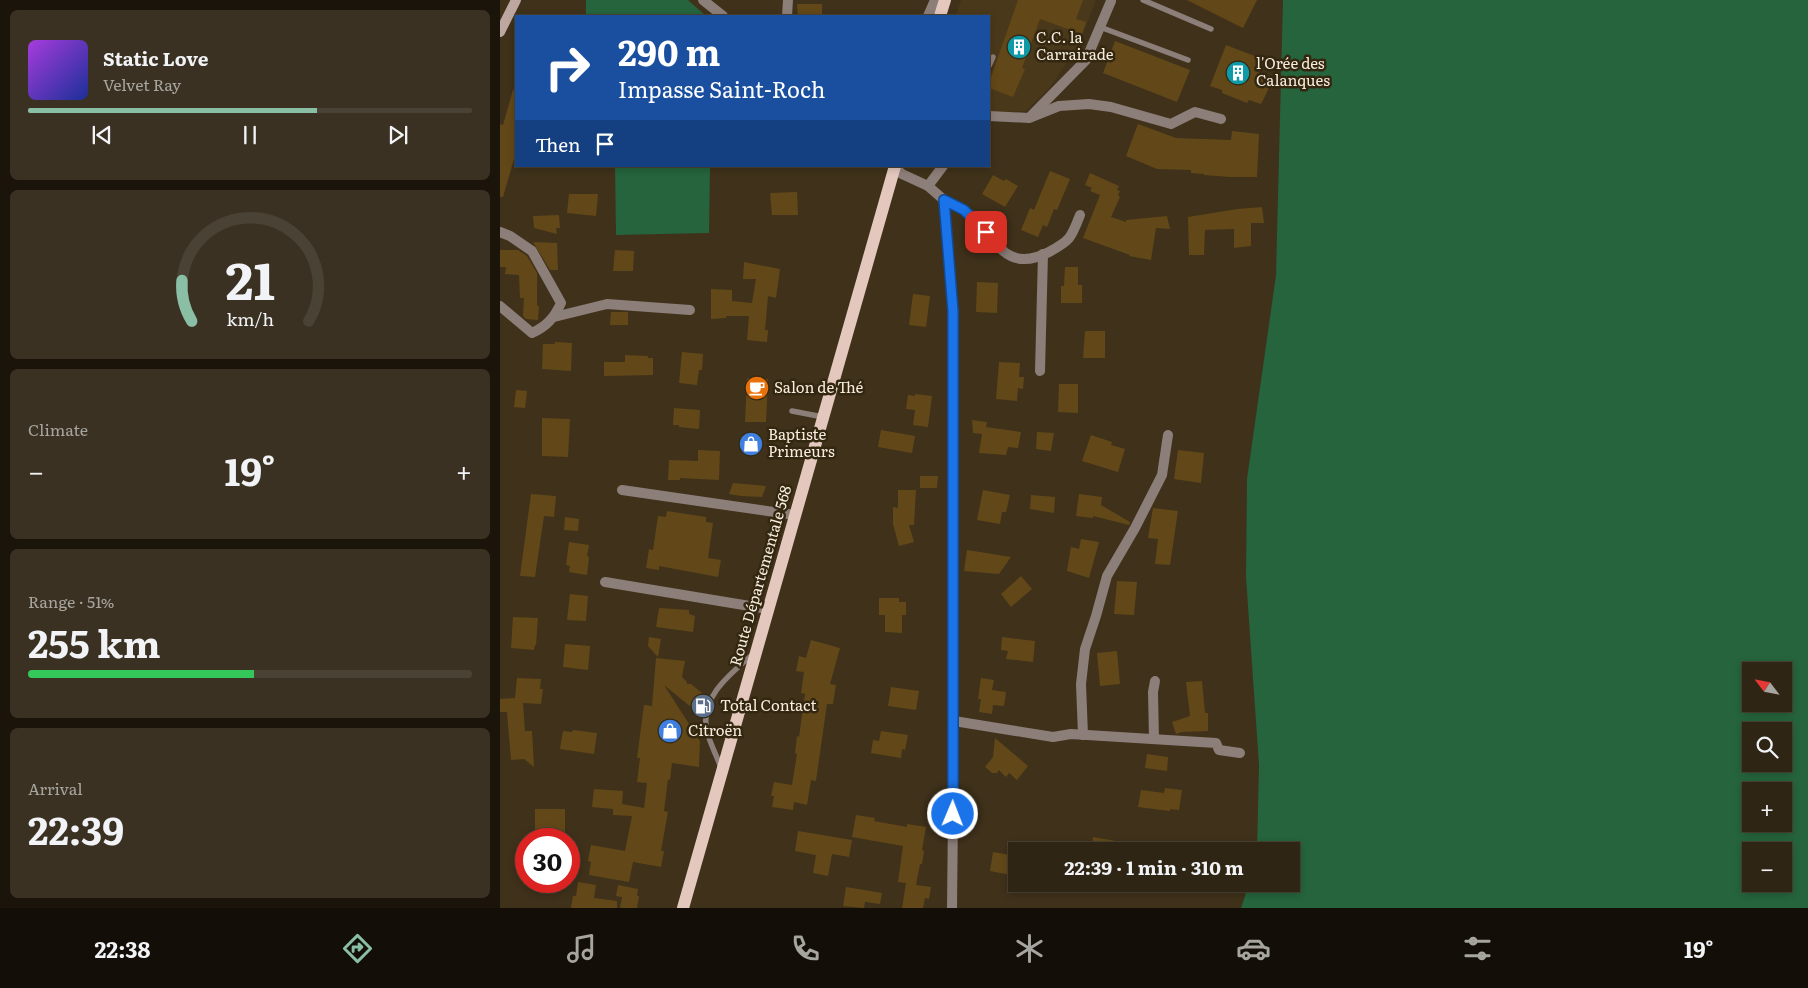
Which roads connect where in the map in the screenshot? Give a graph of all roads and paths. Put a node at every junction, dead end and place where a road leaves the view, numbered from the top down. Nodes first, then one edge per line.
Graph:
1 (516, 0) edge
2 (704, 0) edge
3 (788, 0) edge
4 (935, 0) edge
5 (944, 0) edge
6 (1112, 0) edge
7 (1143, 0) edge
8 (722, 15) edge
9 (787, 15) edge
10 (928, 15) edge
11 (940, 15) edge
12 (1100, 27) junction
13 (1211, 29) dead end
14 (500, 32) edge
15 (993, 57) dead end
16 (1188, 60) dead end
17 (990, 64) edge
18 (990, 116) edge
19 (1029, 118) junction
20 (1221, 119) dead end
21 (894, 167) edge
22 (942, 167) edge
23 (928, 186) junction
24 (944, 200) junction
25 (1080, 215) dead end
26 (500, 232) edge
27 (1043, 254) junction
28 (500, 306) edge
29 (690, 310) dead end
30 (554, 317) junction
31 (1040, 370) dead end
32 (792, 410) dead end
33 (823, 417) junction
34 (1168, 435) dead end
35 (622, 490) dead end
36 (795, 514) junction
37 (605, 582) dead end
38 (768, 608) junction
39 (756, 652) junction
40 (1155, 681) dead end
41 (954, 721) junction
42 (1083, 735) junction
43 (1154, 739) junction
44 (1240, 753) dead end
45 (722, 770) junction
46 (683, 908) edge
47 (952, 908) edge

1 - 14 street
2 - 8 street
3 - 9 street
4 - 10 street
5 - 11 main road
6 - 12 street
7 - 13 lane
12 - 16 lane
12 - 19 street
15 - 17 lane
18 - 19 street
19 - 20 street
21 - 23 street
21 - 33 main road, Route Départementale 568
22 - 23 street
23 - 24 street
24 - 27 street
24 - 41 street
25 - 27 street
26 - 30 street
27 - 31 street
28 - 30 street
29 - 30 street
32 - 33 lane
33 - 36 main road, Route Départementale 568
34 - 42 street
35 - 36 street
36 - 38 main road, Route Départementale 568
37 - 38 street
38 - 39 main road, Route Départementale 568
39 - 45 main road, Route Départementale 568
39 - 45 lane
40 - 43 street
41 - 42 street
41 - 47 street
42 - 43 street
43 - 44 street
45 - 46 main road, Route Départementale 568

